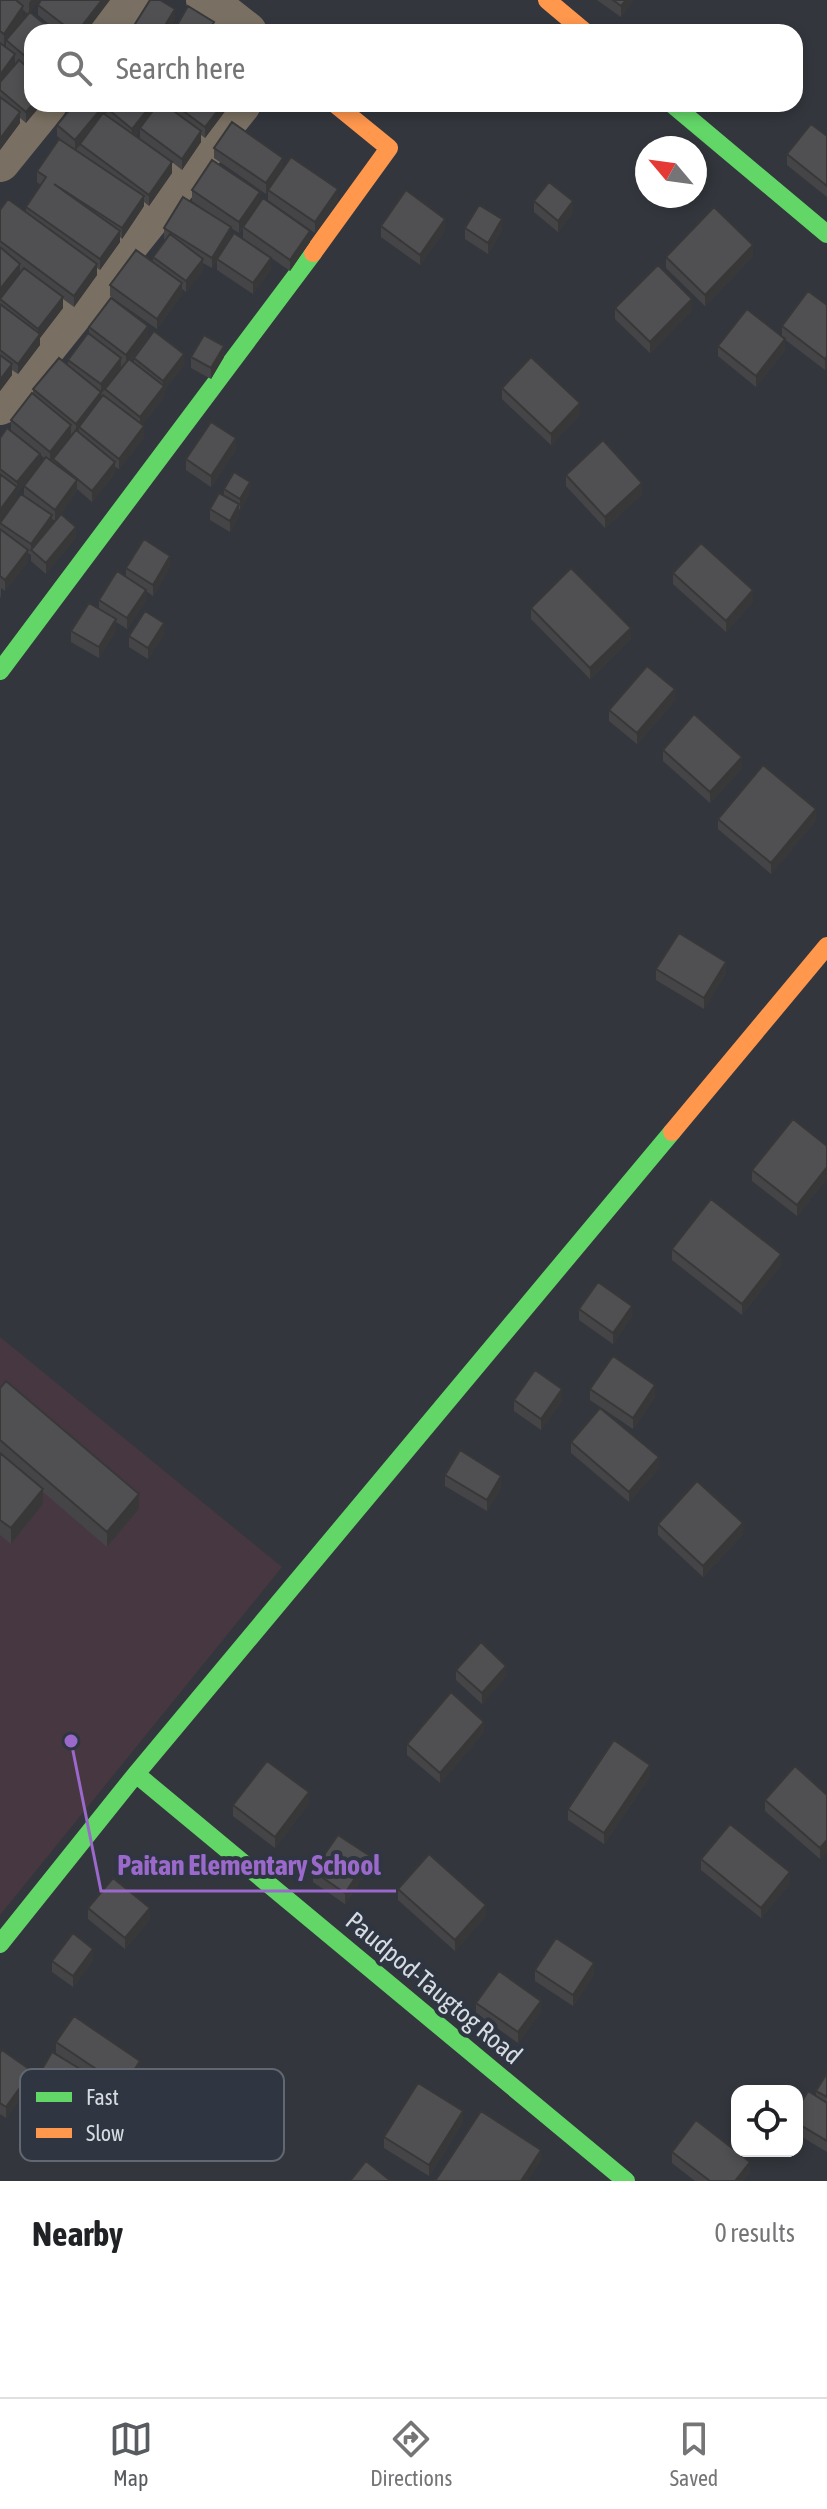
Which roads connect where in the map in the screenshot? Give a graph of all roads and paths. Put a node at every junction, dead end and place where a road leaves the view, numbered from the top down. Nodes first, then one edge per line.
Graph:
1 (130, 0) edge
2 (206, 0) edge
3 (551, 1) edge
4 (111, 24) edge
5 (237, 24) edge
6 (576, 24) edge
7 (41, 112) edge
8 (235, 112) edge
9 (345, 112) edge
10 (682, 112) edge
11 (0, 162) edge
12 (827, 234) edge
13 (0, 405) edge
14 (0, 671) edge
15 (827, 946) edge
16 (136, 1774) junction
17 (0, 1944) edge
18 (626, 2181) edge

1 - 4 street
2 - 5 street
3 - 6 street
7 - 11 street
8 - 13 street
9 - 14 street
10 - 12 street
15 - 16 street
16 - 17 street
16 - 18 street, Paudpod-Taugtog Road

